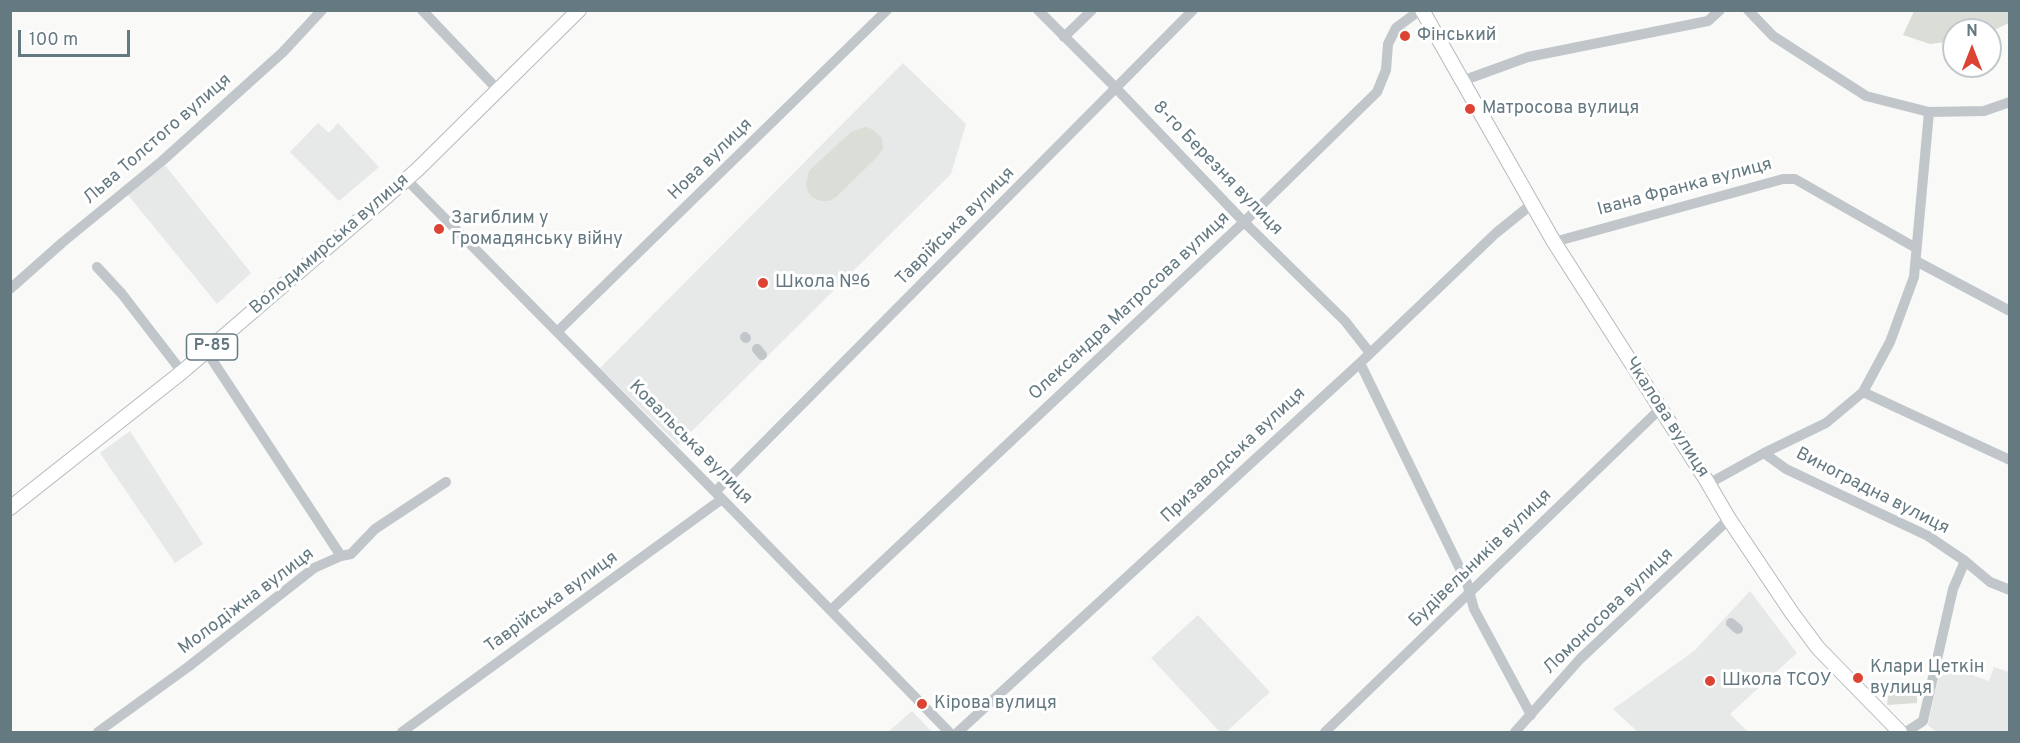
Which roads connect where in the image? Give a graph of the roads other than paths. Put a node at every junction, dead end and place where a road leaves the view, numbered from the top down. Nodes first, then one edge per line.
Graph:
1 (322, 10) edge
2 (422, 10) edge
3 (579, 10) edge
4 (887, 10) edge
5 (1038, 10) edge
6 (1092, 10) edge
7 (1193, 10) edge
8 (1421, 10) edge
9 (1720, 10) edge
10 (1748, 10) edge
11 (1064, 37) junction
12 (1462, 81) junction
13 (1117, 88) junction
14 (498, 90) junction
15 (2010, 102) edge
16 (1929, 112) junction
17 (406, 179) junction
18 (1532, 204) junction
19 (1244, 222) junction
20 (1554, 242) junction
21 (1916, 248) junction
22 (1916, 261) junction
23 (97, 267) dead end
24 (10, 289) edge
25 (2010, 311) edge
26 (557, 332) junction
27 (207, 352) junction
28 (1370, 353) junction
29 (1360, 363) junction
30 (182, 372) junction
31 (1863, 392) junction
32 (1660, 409) junction
33 (1764, 453) junction
34 (2010, 460) edge
35 (446, 482) dead end
36 (1708, 484) junction
37 (719, 495) junction
38 (10, 507) edge
39 (1729, 519) junction
40 (341, 556) junction
41 (1965, 561) junction
42 (2010, 590) edge
43 (1468, 594) junction
44 (831, 610) junction
45 (1531, 715) junction
46 (98, 732) edge
47 (402, 732) edge
48 (949, 732) edge
49 (958, 732) edge
50 (1325, 732) edge
51 (1515, 732) edge
52 (1899, 732) edge
53 (1906, 732) edge

1 - 24 street, Льва Толстого вулиця
2 - 14 street
3 - 14 main road, Володимирська вулиця / Р-85
4 - 26 street, Нова вулиця
5 - 11 street, 8-го Березня вулиця
6 - 11 street
7 - 13 street, Таврійська вулиця
8 - 12 main road, Чкалова вулиця
8 - 19 street, Олександра Матросова вулиця
9 - 12 street
10 - 16 street
11 - 13 street, 8-го Березня вулиця
12 - 18 main road, Чкалова вулиця
13 - 19 street, 8-го Березня вулиця
13 - 37 street, Таврійська вулиця
14 - 17 main road, Володимирська вулиця / Р-85
15 - 16 street
16 - 21 street
17 - 26 street, Ковальська вулиця
17 - 27 main road, Володимирська вулиця / Р-85
18 - 20 main road, Чкалова вулиця
18 - 28 street, Призаводська вулиця
19 - 28 street, 8-го Березня вулиця
19 - 44 street, Олександра Матросова вулиця
20 - 21 street, Івана Франка вулиця
20 - 32 main road, Чкалова вулиця
21 - 22 street
22 - 25 street
22 - 31 street
23 - 30 street
26 - 37 street, Ковальська вулиця
27 - 30 main road, Володимирська вулиця / Р-85
27 - 40 street
28 - 29 street, Призаводська вулиця
29 - 43 street
29 - 49 street, Призаводська вулиця
30 - 38 main road, Володимирська вулиця / Р-85
31 - 33 street
31 - 34 street
32 - 36 main road, Чкалова вулиця
32 - 43 street, Будівельників вулиця
33 - 36 street
33 - 41 street, Виноградна вулиця
35 - 40 street, Молодіжна вулиця
36 - 39 main road, Чкалова вулиця
37 - 44 street, Ковальська вулиця
37 - 47 street, Таврійська вулиця
39 - 45 street, Ломоносова вулиця
39 - 52 main road, Чкалова вулиця
40 - 46 street, Молодіжна вулиця
41 - 42 street, Виноградна вулиця
41 - 53 street
43 - 45 street
43 - 50 street, Будівельників вулиця
44 - 48 street, Ковальська вулиця
45 - 51 street, Ломоносова вулиця

